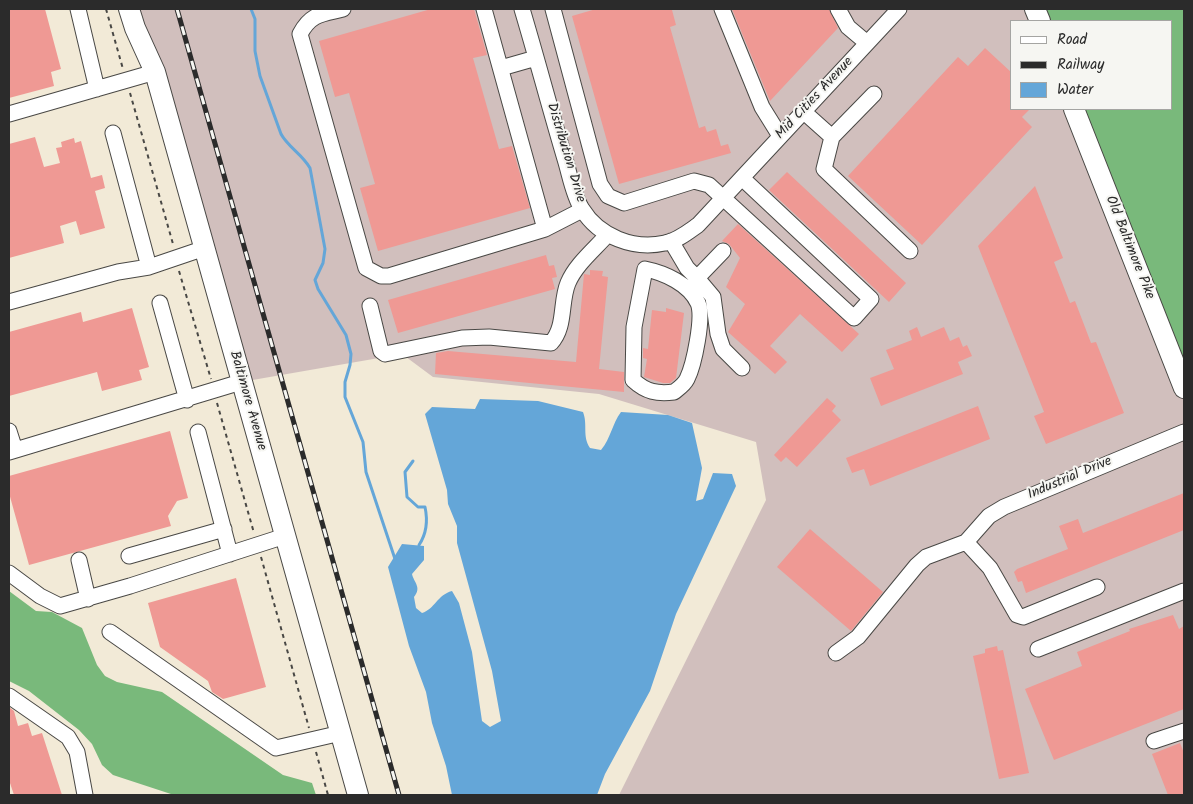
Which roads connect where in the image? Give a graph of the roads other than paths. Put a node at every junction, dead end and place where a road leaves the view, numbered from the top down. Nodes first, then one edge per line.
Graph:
1 (78, 9) edge
2 (130, 9) edge
3 (343, 9) edge
4 (484, 9) edge
5 (523, 9) edge
6 (553, 9) edge
7 (722, 9) edge
8 (838, 9) edge
9 (900, 9) edge
10 (866, 43) junction
11 (536, 58) junction
12 (501, 68) junction
13 (155, 72) junction
14 (97, 89) junction
15 (874, 94) dead end
16 (1074, 110) edge
17 (804, 112) junction
18 (9, 114) edge
19 (113, 133) dead end
20 (780, 136) junction
21 (832, 136) junction
22 (742, 178) junction
23 (728, 194) junction
24 (582, 210) junction
25 (545, 229) junction
26 (608, 234) junction
27 (671, 241) junction
28 (636, 244) junction
29 (205, 248) junction
30 (723, 251) dead end
31 (910, 251) dead end
32 (149, 268) junction
33 (645, 269) junction
34 (697, 278) junction
35 (9, 302) edge
36 (160, 303) dead end
37 (370, 306) dead end
38 (742, 368) dead end
39 (241, 382) junction
40 (1184, 388) edge
41 (187, 400) junction
42 (9, 431) edge
43 (198, 432) dead end
44 (1184, 432) edge
45 (12, 451) edge
46 (224, 529) junction
47 (285, 536) junction
48 (966, 542) junction
49 (230, 554) junction
50 (129, 556) dead end
51 (79, 560) dead end
52 (9, 573) edge
53 (1097, 586) dead end
54 (1184, 591) edge
55 (88, 599) junction
56 (110, 632) dead end
57 (1038, 650) dead end
58 (836, 653) dead end
59 (9, 696) edge
60 (1184, 731) edge
61 (341, 733) junction
62 (1154, 741) dead end
63 (84, 795) edge
64 (358, 795) edge

1 - 14 street
2 - 13 main road, Baltimore Avenue
3 - 25 street
4 - 12 street
5 - 11 street, Distribution Drive
6 - 23 street
7 - 20 street
8 - 10 street
9 - 10 street, Mid Cities Avenue
10 - 17 street, Mid Cities Avenue
11 - 12 street
11 - 24 street, Distribution Drive
12 - 25 street
13 - 14 street
13 - 29 main road, Baltimore Avenue
14 - 18 street
15 - 21 street
16 - 40 main road, Old Baltimore Pike
17 - 20 street, Mid Cities Avenue
17 - 21 street
19 - 32 street
20 - 22 street, Mid Cities Avenue
21 - 31 street
22 - 23 street, Mid Cities Avenue
22 - 23 street
23 - 27 street, Distribution Drive
24 - 25 street
24 - 26 street, Distribution Drive
26 - 28 street, Distribution Drive
26 - 37 street
27 - 28 street, Distribution Drive
27 - 34 street
28 - 33 street
29 - 32 street
29 - 39 main road, Baltimore Avenue
30 - 34 street
32 - 35 street
33 - 33 street
34 - 38 street
36 - 41 street
39 - 41 street
39 - 47 main road, Baltimore Avenue
41 - 45 street
42 - 45 street
43 - 46 street
44 - 48 street, Industrial Drive
46 - 49 street
46 - 50 street
47 - 49 street
47 - 61 main road, Baltimore Avenue
48 - 53 street
48 - 58 street
49 - 55 street
51 - 55 street
52 - 55 street
54 - 57 street
56 - 61 street
59 - 63 street
60 - 62 street
61 - 64 main road, Baltimore Avenue

